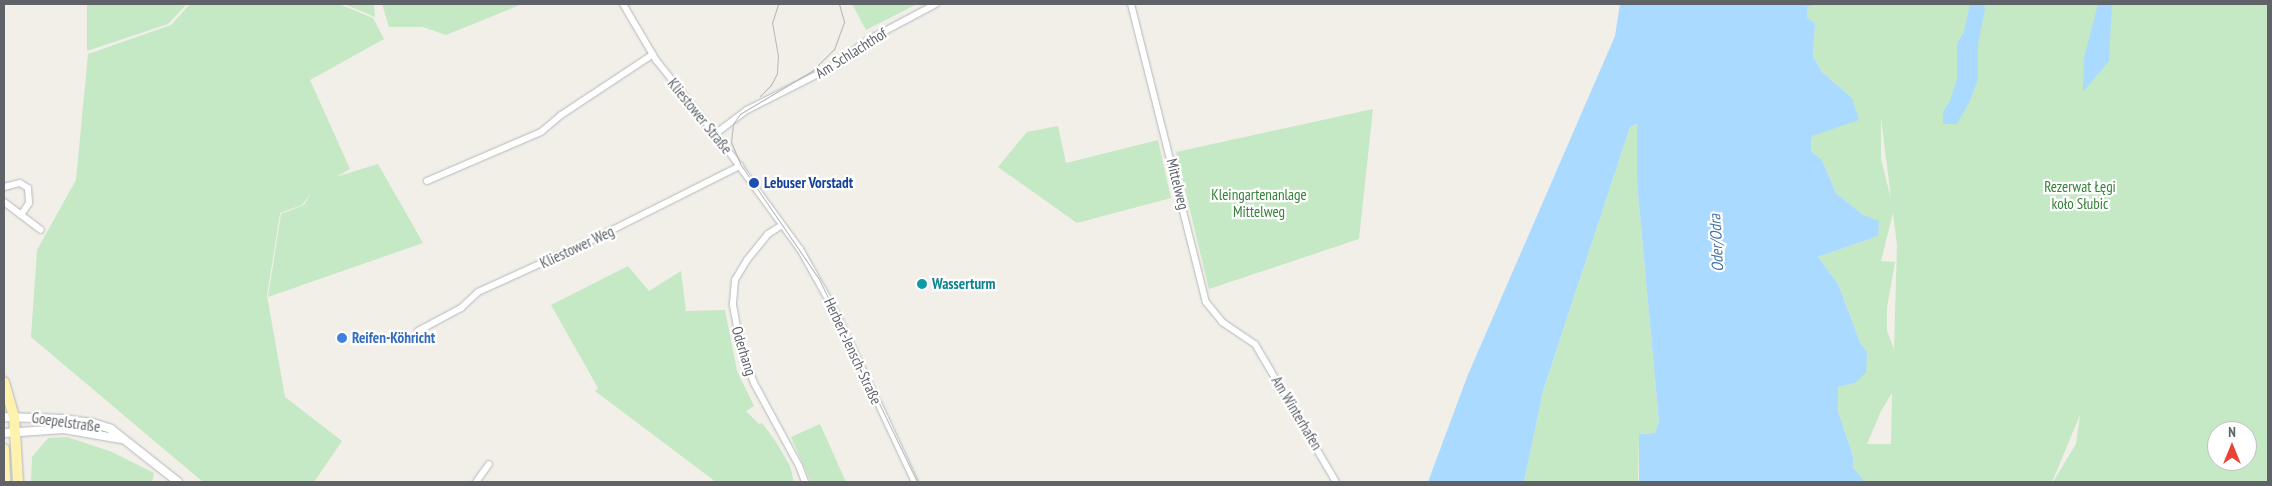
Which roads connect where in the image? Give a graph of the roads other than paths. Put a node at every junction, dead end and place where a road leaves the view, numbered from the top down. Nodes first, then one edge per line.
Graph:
1 (623, 4) edge
2 (936, 4) edge
3 (1131, 4) edge
4 (653, 54) junction
5 (715, 134) junction
6 (740, 166) junction
7 (427, 181) dead end
8 (4, 187) edge
9 (4, 202) edge
10 (21, 215) junction
11 (782, 225) junction
12 (41, 230) dead end
13 (418, 331) dead end
14 (1255, 344) joint
15 (4, 382) edge
16 (9, 416) edge
17 (15, 432) junction
18 (4, 433) edge
19 (125, 440) junction
20 (4, 449) edge
21 (489, 464) dead end
22 (5, 482) edge
23 (18, 482) edge
24 (178, 482) edge
25 (476, 482) edge
26 (805, 482) edge
27 (915, 482) edge
28 (1336, 482) edge

1 - 4 street, Kliestower Straße
2 - 5 street, Am Schlachthof
3 - 14 street, Mittelweg
4 - 5 street, Kliestower Straße
4 - 7 street
5 - 6 street, Kliestower Straße
6 - 11 street, Kliestower Straße
6 - 13 street, Kliestower Weg
8 - 10 street
9 - 10 street
10 - 12 street
11 - 26 street, Oderhang
11 - 27 street, Herbert-Jensch-Straße
14 - 28 street, Am Winterhafen
15 - 16 main road
16 - 17 main road
16 - 19 street, Goepelstraße
17 - 18 street, Goepelstraße
17 - 19 street, Goepelstraße
17 - 23 main road
19 - 24 street, Goepelstraße
20 - 22 main road
21 - 25 street

